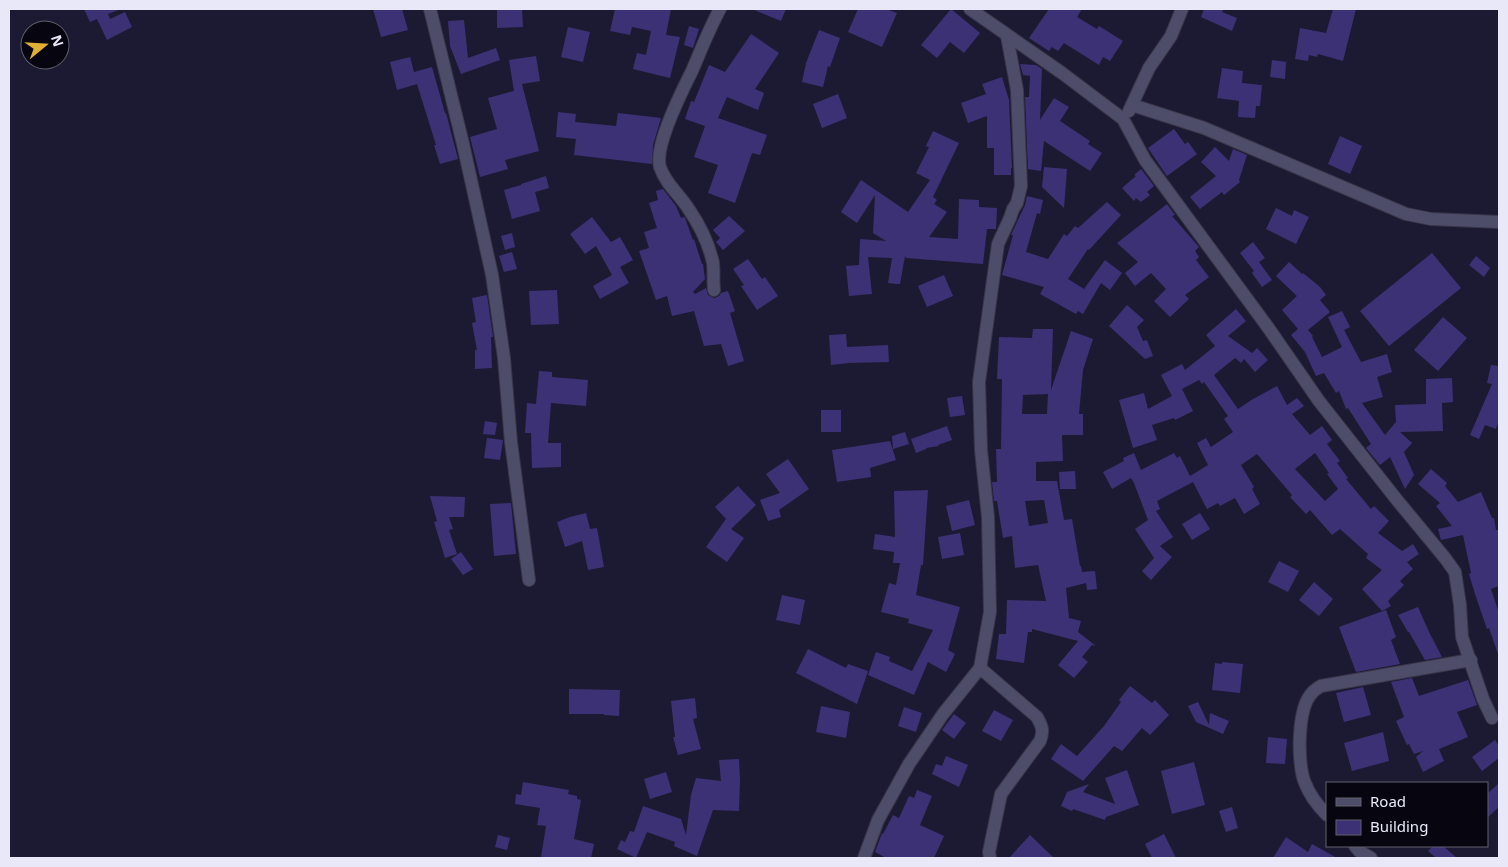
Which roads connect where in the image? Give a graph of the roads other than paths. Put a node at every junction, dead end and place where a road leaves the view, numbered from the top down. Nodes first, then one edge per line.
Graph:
1 (430, 9) edge
2 (720, 9) edge
3 (970, 9) edge
4 (1182, 9) edge
5 (1007, 36) junction
6 (1132, 105) junction
7 (1123, 119) junction
8 (1499, 222) edge
9 (714, 290) dead end
10 (529, 580) dead end
11 (1471, 660) junction
12 (980, 668) junction
13 (1492, 718) dead end
14 (1326, 814) edge
15 (1356, 847) edge
16 (864, 858) edge
17 (990, 858) edge
18 (1371, 858) edge

1 - 10 street
2 - 9 street
3 - 5 street
4 - 6 street
5 - 7 street
5 - 12 street
6 - 7 street
6 - 8 street
7 - 11 street
11 - 13 street
11 - 14 street
12 - 16 street
12 - 17 street
15 - 18 street

